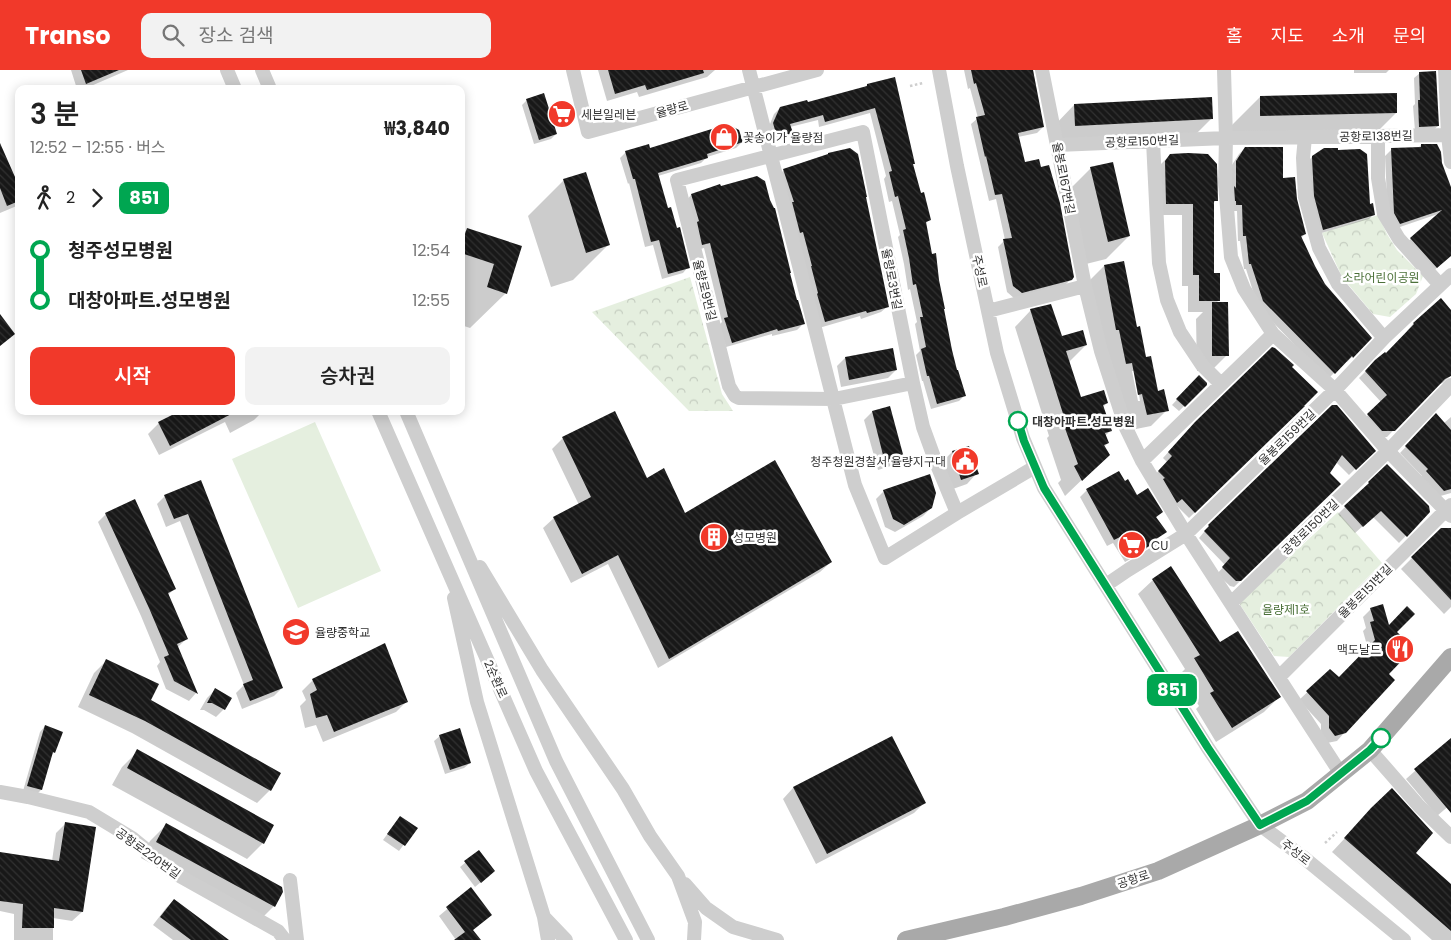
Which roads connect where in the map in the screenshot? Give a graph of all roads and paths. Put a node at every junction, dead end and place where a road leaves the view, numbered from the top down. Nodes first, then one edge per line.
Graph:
1 (227, 70) edge
2 (262, 70) edge
3 (573, 70) edge
4 (749, 70) edge
5 (817, 70) edge
6 (939, 70) edge
7 (1042, 70) edge
8 (1224, 70) edge
9 (1445, 70) edge
10 (923, 83) dead end
11 (233, 85) edge
12 (268, 85) edge
13 (910, 86) dead end
14 (754, 87) junction
15 (1448, 134) junction
16 (1378, 136) junction
17 (1305, 137) junction
18 (1226, 138) junction
19 (1153, 141) junction
20 (1057, 144) junction
21 (771, 156) junction
22 (1451, 162) edge
23 (1451, 275) edge
24 (1440, 285) junction
25 (1085, 286) junction
26 (988, 311) junction
27 (1273, 334) junction
28 (1384, 338) junction
29 (913, 383) junction
30 (1221, 384) junction
31 (1451, 385) edge
32 (1335, 390) junction
33 (834, 400) junction
34 (380, 415) edge
35 (408, 415) edge
36 (1388, 451) junction
37 (1142, 461) junction
38 (1035, 467) junction
39 (1449, 511) edge
40 (957, 513) junction
41 (454, 522) junction
42 (1186, 534) junction
43 (446, 566) junction
44 (1106, 586) junction
45 (1231, 603) junction
46 (1451, 657) edge
47 (1280, 676) junction
48 (1370, 750) junction
49 (1342, 774) junction
50 (0, 792) edge
51 (1260, 825) junction
52 (1337, 832) dead end
53 (1451, 837) edge
54 (1325, 843) dead end
55 (678, 876) junction
56 (290, 880) dead end
57 (544, 917) junction
58 (285, 940) edge
59 (297, 940) edge
60 (548, 940) edge
61 (566, 940) edge
62 (626, 940) edge
63 (648, 940) edge
64 (694, 940) edge
65 (777, 940) edge
66 (906, 940) edge
67 (1404, 940) edge

1 - 11 street
2 - 12 street
3 - 14 street, 율량로
4 - 14 street
5 - 14 street, 율량로
6 - 26 street, 주성로
7 - 20 street, 율봉로167번길
8 - 18 street
9 - 15 street
10 - 13 path
14 - 21 street
15 - 16 street, 공항로138번길
15 - 22 street
16 - 17 street, 공항로138번길
16 - 24 street
17 - 18 street, 공항로150번길
17 - 28 street
18 - 19 street, 공항로150번길
18 - 27 street
19 - 20 street, 공항로150번길
19 - 30 street
20 - 25 street, 율봉로167번길
21 - 29 street, 율량로3번길
21 - 33 street
21 - 33 street, 율량로9번길
23 - 24 street, 율봉로159번길
24 - 28 street, 율봉로159번길
25 - 26 street
25 - 37 street
26 - 38 street, 주성로
27 - 30 street
27 - 32 street
28 - 32 street, 율봉로159번길
29 - 33 street
29 - 40 street, 율량로3번길
30 - 37 street
31 - 36 street, 공항로150번길
32 - 36 street
32 - 42 street, 율봉로159번길
33 - 40 street
34 - 43 street, 2순환로
35 - 41 street, 2순환로
36 - 39 street
36 - 45 street, 공항로150번길
37 - 42 street
38 - 40 street
38 - 44 street, 주성로
39 - 47 street, 율봉로151번길
41 - 55 street
41 - 63 street, 2순환로
42 - 44 street, 율봉로159번길
42 - 45 street
43 - 57 street
43 - 62 street, 2순환로
44 - 51 street, 주성로
45 - 47 street
46 - 48 main road, 공항로
47 - 49 street
48 - 49 main road, 공항로
48 - 53 street
49 - 51 main road, 공항로
50 - 58 street, 공항로220번길
51 - 66 main road, 공항로
51 - 67 street, 주성로
52 - 54 path
55 - 64 street
55 - 65 street
56 - 59 street
57 - 60 street
57 - 61 street

